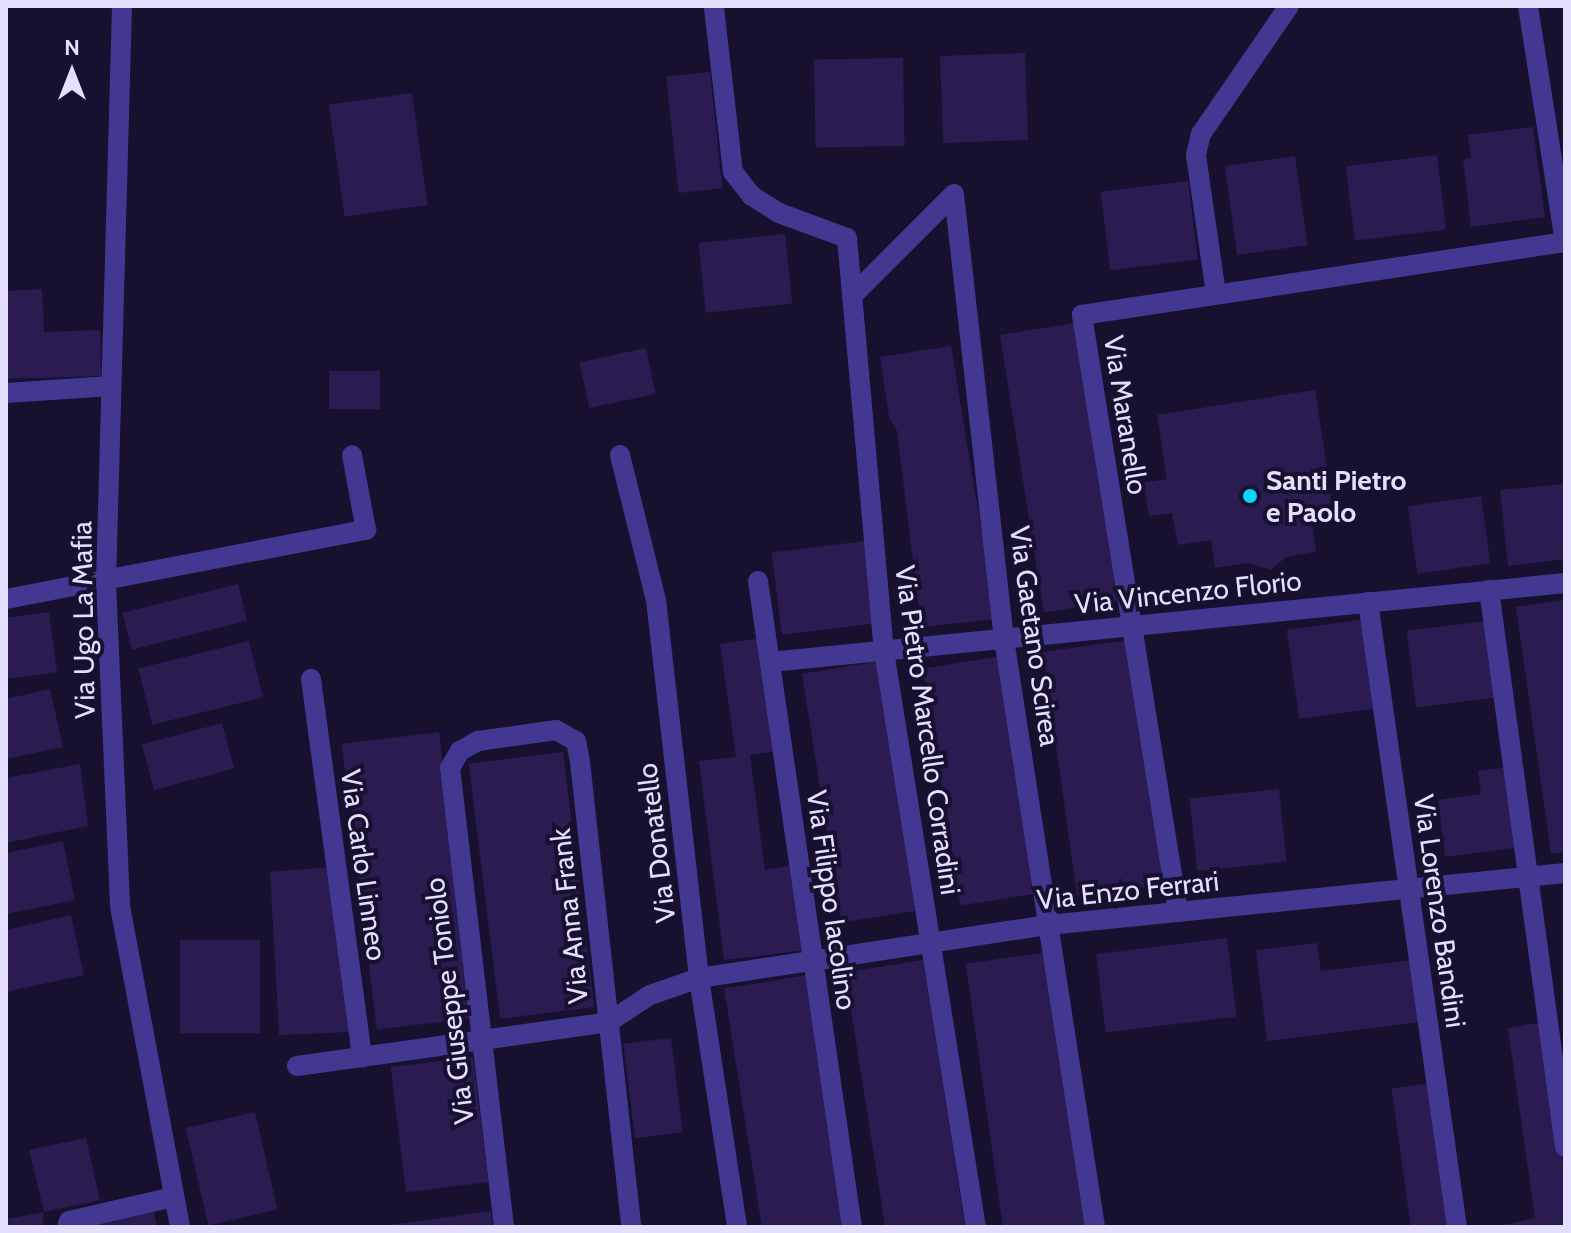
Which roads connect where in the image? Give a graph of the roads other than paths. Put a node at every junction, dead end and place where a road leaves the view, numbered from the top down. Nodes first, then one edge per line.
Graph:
1 (122, 6) edge
2 (1289, 6) edge
3 (1528, 6) edge
4 (714, 8) dead end
5 (1565, 243) edge
6 (1216, 294) junction
7 (852, 296) junction
8 (111, 386) junction
9 (6, 393) edge
10 (352, 455) dead end
11 (620, 455) dead end
12 (758, 581) dead end
13 (106, 583) junction
14 (1565, 583) edge
15 (1489, 590) junction
16 (6, 599) edge
17 (1368, 602) junction
18 (1131, 626) junction
19 (1004, 639) junction
20 (884, 651) junction
21 (770, 662) junction
22 (311, 679) dead end
23 (450, 768) joint
24 (1565, 873) edge
25 (1528, 877) junction
26 (1409, 889) junction
27 (1178, 912) junction
28 (1048, 925) junction
29 (931, 943) junction
30 (812, 961) junction
31 (699, 978) junction
32 (609, 1022) junction
33 (482, 1042) junction
34 (362, 1058) junction
35 (297, 1066) dead end
36 (1565, 1147) edge
37 (173, 1197) junction
38 (67, 1227) edge
39 (180, 1227) edge
40 (504, 1227) edge
41 (631, 1227) edge
42 (737, 1227) edge
43 (852, 1227) edge
44 (976, 1227) edge
45 (1095, 1227) edge
46 (1457, 1227) edge

1 - 8 street, Via Ugo La Mafia
2 - 6 street
3 - 5 street
4 - 7 street, Via Pietro Marcello Corradini
5 - 6 street, Via Maranello
6 - 18 street, Via Maranello
7 - 19 street, Via Gaetano Scirea
7 - 20 street, Via Pietro Marcello Corradini
8 - 9 street
8 - 13 street, Via Ugo La Mafia
10 - 13 street
11 - 31 street, Via Donatello
12 - 21 street, Via Filippo Iacolino
13 - 16 street
13 - 37 street, Via Ugo La Mafia
14 - 15 street, Via Vincenzo Florio
15 - 17 street, Via Vincenzo Florio
15 - 25 street
17 - 18 street, Via Vincenzo Florio
17 - 26 street, Via Lorenzo Bandini
18 - 19 street, Via Vincenzo Florio
18 - 27 street, Via Maranello
19 - 20 street, Via Vincenzo Florio
19 - 28 street, Via Gaetano Scirea
20 - 21 street, Via Vincenzo Florio
20 - 29 street, Via Pietro Marcello Corradini
21 - 30 street, Via Filippo Iacolino
22 - 34 street, Via Carlo Linneo
23 - 32 street, Via Anna Frank
23 - 33 street, Via Giuseppe Toniolo
24 - 25 street, Via Enzo Ferrari
25 - 26 street, Via Enzo Ferrari
25 - 36 street
26 - 27 street, Via Enzo Ferrari
26 - 46 street, Via Lorenzo Bandini
27 - 28 street, Via Enzo Ferrari
28 - 29 street, Via Enzo Ferrari
28 - 45 street, Via Gaetano Scirea
29 - 30 street, Via Enzo Ferrari
29 - 44 street, Via Pietro Marcello Corradini
30 - 31 street, Via Enzo Ferrari
30 - 43 street, Via Filippo Iacolino
31 - 32 street, Via Enzo Ferrari
31 - 42 street, Via Donatello
32 - 33 street
32 - 41 street, Via Anna Frank
33 - 34 street
33 - 40 street, Via Giuseppe Toniolo
34 - 35 street
37 - 38 street
37 - 39 street, Via Ugo La Mafia

